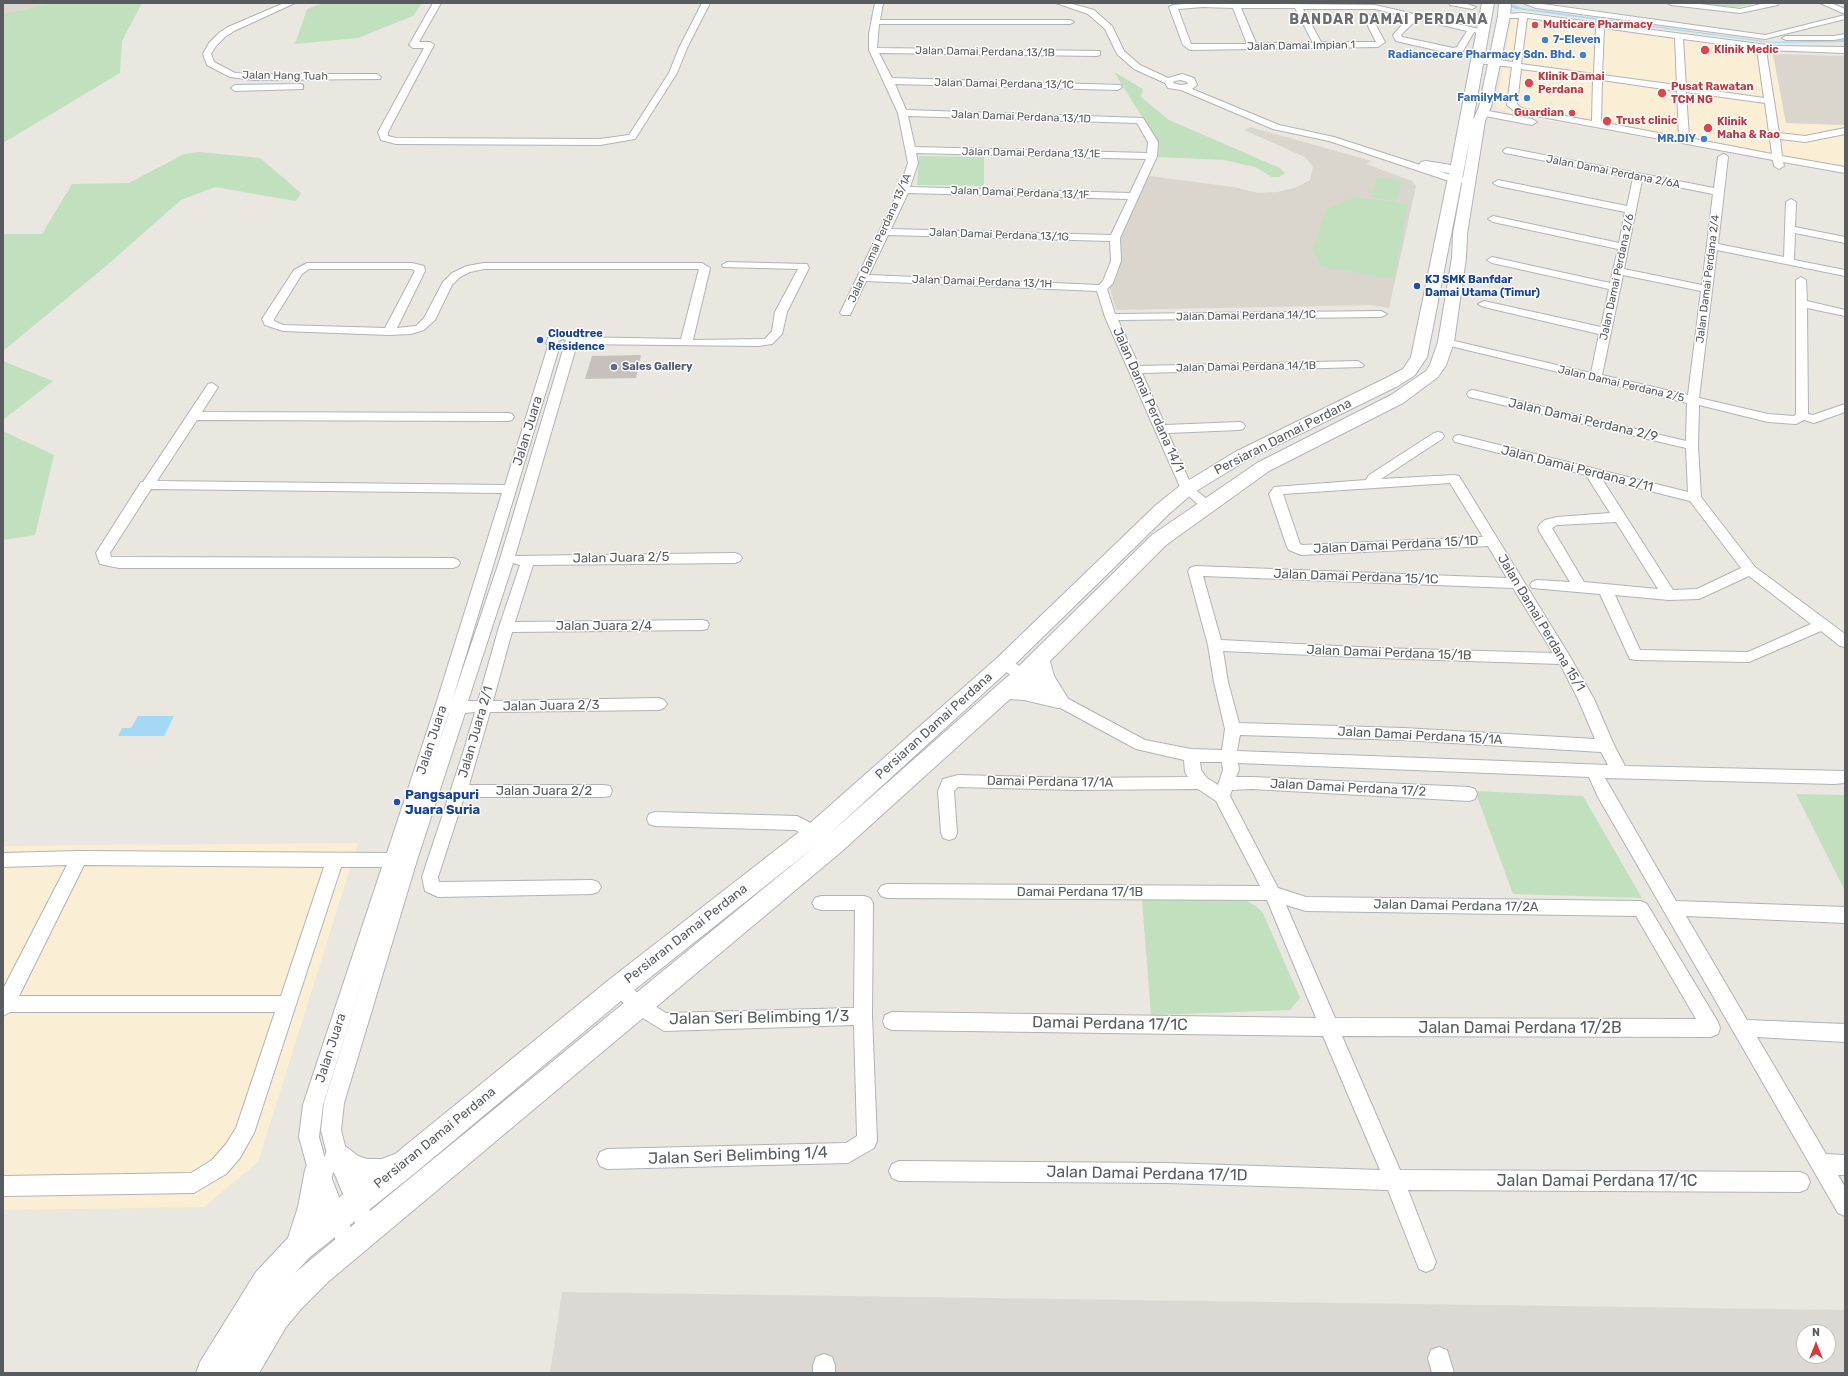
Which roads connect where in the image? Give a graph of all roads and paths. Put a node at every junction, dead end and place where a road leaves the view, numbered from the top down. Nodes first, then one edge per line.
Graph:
1 (291, 3) edge
2 (437, 3) edge
3 (706, 3) edge
4 (879, 3) edge
5 (1060, 3) edge
6 (1453, 3) edge
7 (1488, 3) edge
8 (1527, 3) edge
9 (1671, 3) edge
10 (1774, 3) edge
11 (1824, 3) edge
12 (1236, 4) edge
13 (1374, 5) edge
14 (1298, 6) junction
15 (1472, 7) dead end
16 (1504, 8) edge
17 (1845, 12) edge
18 (1523, 15) junction
19 (1367, 16) dead end
20 (1414, 17) junction
21 (1845, 17) edge
22 (875, 22) junction
23 (1070, 22) dead end
24 (1643, 25) junction
25 (1600, 26) junction
26 (1477, 31) junction
27 (1845, 36) edge
28 (1679, 37) junction
29 (1765, 37) junction
30 (1320, 46) junction
31 (1253, 47) junction
32 (1761, 47) junction
33 (873, 50) junction
34 (1845, 50) edge
35 (1097, 53) dead end
36 (1478, 60) junction
37 (1495, 62) junction
38 (1516, 65) junction
39 (1598, 76) junction
40 (889, 81) junction
41 (351, 86) dead end
42 (312, 87) dead end
43 (1118, 87) dead end
44 (235, 88) dead end
45 (1682, 88) junction
46 (1769, 101) junction
47 (1487, 111) junction
48 (903, 113) junction
49 (1596, 124) junction
50 (1845, 131) edge
51 (1774, 135) junction
52 (1684, 140) junction
53 (911, 150) junction
54 (1508, 151) dead end
55 (1152, 156) junction
56 (1723, 157) junction
57 (1778, 162) junction
58 (1429, 168) junction
59 (1845, 170) edge
60 (1638, 176) junction
61 (1845, 178) edge
62 (1461, 179) junction
63 (1498, 183) dead end
64 (904, 190) junction
65 (1718, 192) junction
66 (1135, 196) junction
67 (1792, 202) dead end
68 (1631, 210) junction
69 (1494, 220) dead end
70 (1790, 230) junction
71 (884, 232) junction
72 (1116, 238) junction
73 (1845, 240) edge
74 (1712, 246) junction
75 (1623, 247) junction
76 (1492, 260) dead end
77 (1789, 262) junction
78 (727, 265) dead end
79 (1618, 271) junction
80 (1845, 273) edge
81 (863, 278) junction
82 (1801, 280) dead end
83 (1615, 287) junction
84 (1101, 288) junction
85 (1706, 289) junction
86 (1801, 303) junction
87 (1484, 304) dead end
88 (1845, 313) edge
89 (846, 314) dead end
90 (1381, 314) dead end
91 (1111, 317) junction
92 (389, 332) junction
93 (1606, 332) junction
94 (572, 340) junction
95 (1446, 342) junction
96 (686, 343) junction
97 (1358, 365) dead end
98 (1135, 370) junction
99 (1596, 378) junction
100 (1384, 386) junction
101 (212, 387) dead end
102 (1473, 394) dead end
103 (1397, 399) junction
104 (1693, 401) junction
105 (1845, 408) edge
106 (192, 416) junction
107 (508, 417) dead end
108 (1799, 418) junction
109 (1238, 426) dead end
110 (1161, 429) junction
111 (1438, 436) dead end
112 (1459, 439) dead end
113 (1692, 446) junction
114 (1591, 472) junction
115 (1371, 483) junction
116 (146, 485) junction
117 (511, 489) junction
118 (1187, 489) junction
119 (1695, 498) junction
120 (1207, 505) junction
121 (1620, 517) junction
122 (1492, 541) junction
123 (735, 558) dead end
124 (507, 559) junction
125 (528, 560) junction
126 (453, 563) dead end
127 (1750, 570) junction
128 (1517, 582) junction
129 (1537, 585) dead end
130 (1580, 587) junction
131 (1605, 589) junction
132 (1669, 595) junction
133 (702, 625) dead end
134 (1822, 626) junction
135 (506, 627) junction
136 (1845, 642) edge
137 (1215, 645) junction
138 (1039, 659) junction
139 (1564, 659) junction
140 (1004, 664) junction
141 (1022, 676) junction
142 (1004, 691) junction
143 (1058, 700) junction
144 (658, 704) dead end
145 (443, 707) junction
146 (460, 707) junction
147 (484, 707) junction
148 (1233, 729) junction
149 (1606, 746) junction
150 (1191, 754) junction
151 (1229, 755) junction
152 (1594, 771) junction
153 (1620, 772) junction
154 (1845, 777) edge
155 (1202, 783) junction
156 (1225, 790) junction
157 (459, 791) junction
158 (604, 791) dead end
159 (1469, 794) dead end
160 (655, 819) dead end
161 (948, 834) dead end
162 (825, 839) junction
163 (79, 858) junction
164 (3, 860) edge
165 (335, 860) junction
166 (409, 860) junction
167 (392, 861) junction
168 (592, 888) dead end
169 (887, 891) dead end
170 (1272, 893) junction
171 (821, 903) dead end
172 (1671, 908) junction
173 (1845, 915) edge
174 (619, 987) junction
175 (287, 1004) junction
176 (4, 1006) edge
177 (639, 1006) junction
178 (864, 1016) junction
179 (892, 1021) dead end
180 (1328, 1027) junction
181 (1711, 1028) joint
182 (1741, 1028) junction
183 (1845, 1032) edge
184 (607, 1159) dead end
185 (328, 1164) junction
186 (405, 1164) junction
187 (1822, 1164) junction
188 (1845, 1165) edge
189 (899, 1171) dead end
190 (1394, 1180) junction
191 (1800, 1182) dead end
192 (3, 1186) edge
193 (1845, 1206) edge
194 (346, 1210) junction
195 (358, 1238) junction
196 (300, 1247) junction
197 (1426, 1262) dead end
198 (211, 1373) edge
199 (242, 1373) edge

1 - 41 street, Jalan Hang Tuah
2 - 3 street
4 - 22 street, Jalan Damai Perdana 13/1A
5 - 58 street
6 - 15 street
7 - 26 main road, Persiaran Damai Perdana
8 - 24 street
9 - 10 street
11 - 17 street
12 - 14 street
12 - 31 street
12 - 31 street, Jalan Damai Impian 1
13 - 14 street
13 - 20 street
14 - 30 street
16 - 18 street
16 - 37 main road, Persiaran Damai Perdana
18 - 25 street
18 - 38 street
19 - 30 street, Jalan Damai Impian 1
20 - 26 street
20 - 26 street
21 - 29 street
22 - 23 street
22 - 33 street, Jalan Damai Perdana 13/1A
24 - 25 street
24 - 28 street
24 - 29 street
25 - 39 street
26 - 36 main road, Persiaran Damai Perdana
27 - 29 street
28 - 32 street
28 - 45 street
30 - 31 street, Jalan Damai Impian 1
32 - 34 street
32 - 46 street
33 - 35 street, Jalan Damai Perdana 13/1B
33 - 40 street, Jalan Damai Perdana 13/1A
36 - 37 street
36 - 62 main road, Persiaran Damai Perdana
37 - 38 street
37 - 47 main road, Persiaran Damai Perdana
38 - 39 street
38 - 49 street
39 - 45 street
39 - 49 street
40 - 43 street, Jalan Damai Perdana 13/1C
40 - 48 street, Jalan Damai Perdana 13/1A
42 - 44 street
45 - 46 street
45 - 52 street
46 - 51 street
47 - 56 street
47 - 62 main road, Persiaran Damai Perdana
48 - 53 street, Jalan Damai Perdana 13/1A
48 - 55 street, Jalan Damai Perdana 13/1D
49 - 52 street
50 - 51 street
51 - 57 street
52 - 57 street
53 - 55 street, Jalan Damai Perdana 13/1E
53 - 64 street, Jalan Damai Perdana 13/1A
54 - 60 street, Jalan Damai Perdana 2/6A
55 - 66 street
56 - 57 street
56 - 65 street, Jalan Damai Perdana 2/4
57 - 59 street
57 - 61 street
58 - 62 main road
58 - 62 main road
60 - 65 street, Jalan Damai Perdana 2/6A
60 - 68 street, Jalan Damai Perdana 2/6
62 - 95 main road, Persiaran Damai Perdana
62 - 100 main road, Persiaran Damai Perdana
63 - 68 street
64 - 66 street, Jalan Damai Perdana 13/1F
64 - 71 street, Jalan Damai Perdana 13/1A
65 - 74 street, Jalan Damai Perdana 2/4
66 - 72 street
67 - 70 street
68 - 75 street, Jalan Damai Perdana 2/6
69 - 75 street
70 - 73 street
70 - 77 street
71 - 72 street, Jalan Damai Perdana 13/1G
71 - 81 street, Jalan Damai Perdana 13/1A
72 - 84 street
74 - 77 street
74 - 85 street, Jalan Damai Perdana 2/4
75 - 79 street, Jalan Damai Perdana 2/6
76 - 83 street
77 - 80 street
78 - 96 street
79 - 83 street, Jalan Damai Perdana 2/6
79 - 85 street
81 - 84 street, Jalan Damai Perdana 13/1H
81 - 89 street, Jalan Damai Perdana 13/1A
82 - 86 street
83 - 93 street, Jalan Damai Perdana 2/6
84 - 91 street, Jalan Damai Perdana 14/1
85 - 104 street, Jalan Damai Perdana 2/4
86 - 88 street
86 - 108 street
87 - 93 street
90 - 91 street, Jalan Damai Perdana 14/1C
91 - 98 street, Jalan Damai Perdana 14/1
92 - 92 street
92 - 96 street
93 - 99 street, Jalan Damai Perdana 2/6
94 - 96 street
94 - 117 street, Jalan Juara
94 - 124 street, Jalan Juara
95 - 99 street, Jalan Damai Perdana 2/5
95 - 103 main road, Persiaran Damai Perdana
97 - 98 street, Jalan Damai Perdana 14/1B
98 - 110 street, Jalan Damai Perdana 14/1
99 - 104 street, Jalan Damai Perdana 2/5
100 - 103 main road
100 - 118 main road, Persiaran Damai Perdana
101 - 106 street
102 - 113 street, Jalan Damai Perdana 2/9
103 - 120 main road, Persiaran Damai Perdana
104 - 108 street, Jalan Damai Perdana 2/5
104 - 113 street, Jalan Damai Perdana 2/4
105 - 108 street, Jalan Damai Perdana 2/5
106 - 107 street
106 - 116 street
109 - 110 street
110 - 118 street, Jalan Damai Perdana 14/1
111 - 115 street
112 - 114 street, Jalan Damai Perdana 2/11
113 - 119 street, Jalan Damai Perdana 2/4
114 - 119 street, Jalan Damai Perdana 2/11
114 - 121 street
115 - 122 street, Jalan Damai Perdana 15/1
115 - 122 street, Jalan Damai Perdana 15/1D
116 - 117 street
116 - 126 street
117 - 145 street, Jalan Juara
118 - 120 street, Jalan Damai Perdana 14/1
118 - 140 main road, Persiaran Damai Perdana
119 - 127 street
120 - 138 main road, Persiaran Damai Perdana
121 - 130 street
121 - 132 street
122 - 128 street, Jalan Damai Perdana 15/1
123 - 125 street, Jalan Juara 2/5
124 - 125 street, Jalan Juara 2/5
124 - 146 street, Jalan Juara
125 - 135 street, Jalan Juara 2/1
127 - 132 street
127 - 134 street
128 - 137 street, Jalan Damai Perdana 15/1C
128 - 139 street, Jalan Damai Perdana 15/1
129 - 130 street
130 - 131 street
131 - 132 street
131 - 134 street
133 - 135 street, Jalan Juara 2/4
134 - 136 street
135 - 147 street, Jalan Juara 2/1
137 - 139 street, Jalan Damai Perdana 15/1B
137 - 148 street
138 - 141 main road, Persiaran Damai Perdana
138 - 143 main road
139 - 149 street, Jalan Damai Perdana 15/1
140 - 141 street
140 - 162 main road, Persiaran Damai Perdana
141 - 142 main road, Persiaran Damai Perdana
141 - 143 street
142 - 143 main road
142 - 162 main road, Persiaran Damai Perdana
143 - 150 street
144 - 147 street, Jalan Juara 2/3
145 - 146 street, Jalan Juara 2/3
145 - 167 street, Jalan Juara
146 - 147 street, Jalan Juara 2/3
146 - 166 street, Jalan Juara
147 - 157 street, Jalan Juara 2/1
148 - 149 street, Jalan Damai Perdana 15/1A
148 - 151 street
149 - 153 street, Jalan Damai Perdana 15/1
150 - 151 street
150 - 155 street
151 - 152 street
151 - 156 street
152 - 153 street
152 - 172 street
153 - 154 street
155 - 156 street
155 - 161 street, Damai Perdana 17/1A
156 - 159 street, Jalan Damai Perdana 17/2
156 - 170 street
157 - 158 street, Jalan Juara 2/2
157 - 168 street, Jalan Juara 2/1
160 - 162 street
162 - 174 main road, Persiaran Damai Perdana
162 - 177 main road, Persiaran Damai Perdana
163 - 164 street
163 - 165 street
163 - 176 street
165 - 167 street
165 - 175 street
166 - 167 street
166 - 185 street, Jalan Juara
167 - 185 street, Jalan Juara
169 - 170 street, Damai Perdana 17/1B
170 - 180 street
170 - 181 street, Jalan Damai Perdana 17/2A
171 - 178 street
172 - 173 street
172 - 182 street
174 - 177 street, Jalan Seri Belimbing 1/3
174 - 186 main road, Persiaran Damai Perdana
175 - 176 street
175 - 192 street
177 - 178 street, Jalan Seri Belimbing 1/3
177 - 195 main road, Persiaran Damai Perdana
178 - 184 street, Jalan Seri Belimbing 1/4
179 - 180 street, Damai Perdana 17/1C
180 - 181 street, Jalan Damai Perdana 17/2B
180 - 190 street
182 - 183 street
182 - 187 street
185 - 186 main road
185 - 194 street, Jalan Juara
185 - 196 main road
186 - 194 main road, Persiaran Damai Perdana
187 - 188 street
187 - 193 street
189 - 190 street, Jalan Damai Perdana 17/1D
190 - 191 street, Jalan Damai Perdana 17/1C
190 - 197 street
194 - 195 street, Jalan Juara
194 - 196 main road, Persiaran Damai Perdana
195 - 199 main road, Persiaran Damai Perdana
196 - 198 main road, Persiaran Damai Perdana

